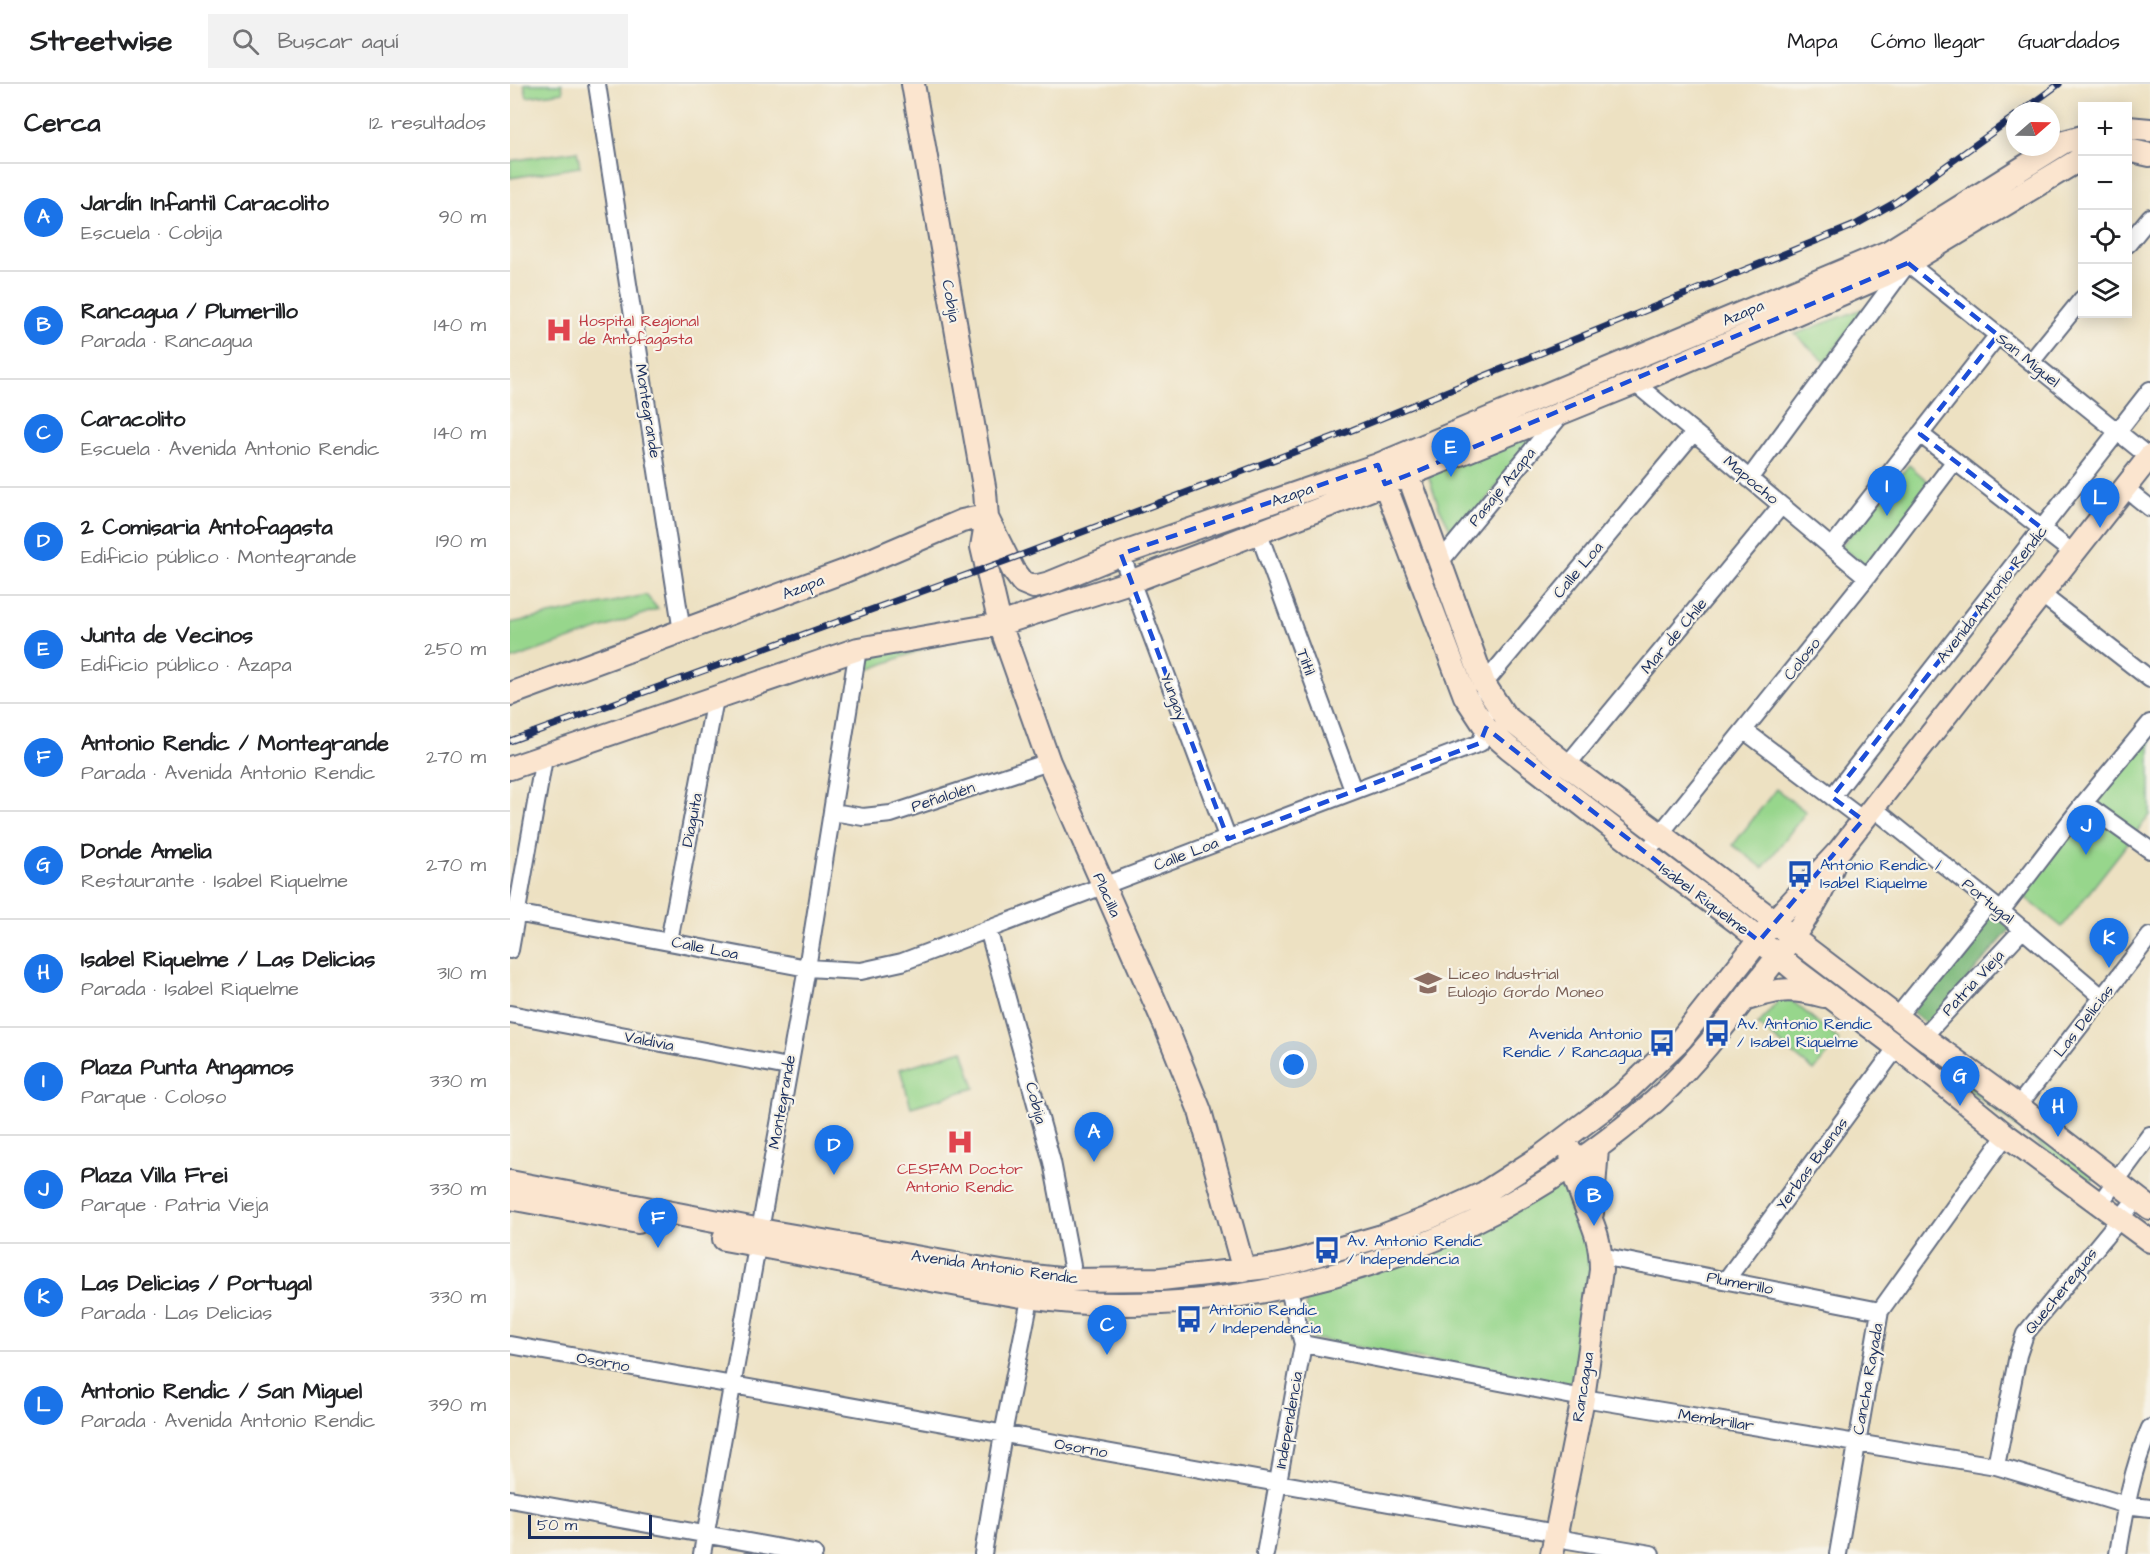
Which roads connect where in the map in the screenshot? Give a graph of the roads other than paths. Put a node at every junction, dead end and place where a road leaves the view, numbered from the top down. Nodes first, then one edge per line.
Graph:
1 (597, 84) edge
2 (913, 84) edge
3 (2078, 137) edge
4 (2078, 160) edge
5 (2150, 217) edge
6 (2132, 238) edge
7 (1908, 263) junction
8 (2078, 304) edge
9 (1998, 335) junction
10 (2031, 362) junction
11 (1635, 383) junction
12 (2150, 390) edge
13 (1564, 411) junction
14 (1694, 432) junction
15 (2118, 432) junction
16 (1920, 434) junction
17 (2149, 456) edge
18 (1954, 462) junction
19 (1405, 465) junction
20 (1381, 474) junction
21 (1749, 479) junction
22 (2125, 488) junction
23 (1782, 506) junction
24 (2150, 508) edge
25 (987, 518) junction
26 (2043, 529) junction
27 (1259, 534) junction
28 (1832, 548) junction
29 (1121, 554) junction
30 (2073, 554) junction
31 (1440, 562) junction
32 (1867, 578) junction
33 (1130, 582) junction
34 (2041, 594) junction
35 (1000, 624) junction
36 (682, 632) junction
37 (858, 649) junction
38 (2150, 679) edge
39 (1484, 684) junction
40 (510, 694) edge
41 (715, 699) junction
42 (2150, 723) edge
43 (1486, 728) junction
44 (1745, 731) junction
45 (544, 758) junction
46 (1049, 762) junction
47 (1567, 765) junction
48 (510, 768) edge
49 (1353, 790) junction
50 (1832, 797) junction
51 (2084, 803) junction
52 (833, 812) junction
53 (1868, 814) junction
54 (1660, 834) junction
55 (1228, 839) junction
56 (2150, 850) edge
57 (1839, 851) junction
58 (1646, 854) junction
59 (1103, 886) junction
60 (1995, 907) junction
61 (513, 912) edge
62 (1774, 921) junction
63 (988, 929) junction
64 (2023, 929) junction
65 (2150, 936) edge
66 (1793, 938) junction
67 (669, 941) junction
68 (1759, 941) junction
69 (510, 950) edge
70 (1778, 956) junction
71 (807, 968) junction
72 (2102, 997) junction
73 (1831, 998) junction
74 (1744, 1000) junction
75 (510, 1014) edge
76 (1897, 1017) junction
77 (1923, 1037) junction
78 (1897, 1047) junction
79 (788, 1067) junction
80 (2018, 1106) junction
81 (1593, 1117) junction
82 (2006, 1135) junction
83 (2150, 1135) edge
84 (1597, 1149) junction
85 (1572, 1166) junction
86 (2115, 1181) junction
87 (510, 1182) edge
88 (510, 1198) edge
89 (2144, 1203) edge
90 (2099, 1204) junction
91 (1592, 1220) junction
92 (2120, 1220) junction
93 (758, 1238) junction
94 (2150, 1241) edge
95 (1601, 1256) junction
96 (1244, 1271) junction
97 (1069, 1280) junction
98 (1726, 1280) junction
99 (1288, 1286) junction
100 (1030, 1299) junction
101 (1880, 1311) junction
102 (1303, 1344) junction
103 (510, 1345) edge
104 (732, 1385) junction
105 (1583, 1398) junction
106 (2150, 1429) edge
107 (1003, 1434) junction
108 (1857, 1443) junction
109 (1996, 1466) junction
110 (1277, 1483) junction
111 (510, 1499) edge
112 (2126, 1505) junction
113 (2150, 1508) edge
114 (706, 1535) junction
115 (1554, 1544) edge
116 (702, 1554) edge
117 (814, 1554) edge
118 (982, 1554) edge
119 (1265, 1554) edge
120 (1651, 1554) edge
121 (1838, 1554) edge
122 (2118, 1554) edge

1 - 36 street, Montegrande
2 - 25 street, Cobija
3 - 19 street, Azapa
4 - 7 street, Azapa
5 - 6 street
7 - 9 street, San Miguel
7 - 11 street, Azapa
7 - 21 street
8 - 10 street
9 - 10 street, San Miguel
9 - 16 street
10 - 15 street, San Miguel
11 - 13 street, Azapa
11 - 14 street, Mapocho
12 - 15 street, Avenida Antonio Rendic
13 - 19 street, Azapa
13 - 31 street, Pasaje Azapa
14 - 21 street, Mapocho
14 - 39 street, Calle Loa
15 - 17 street, San Miguel
15 - 26 street, Avenida Antonio Rendic
16 - 18 street
16 - 28 street
17 - 22 street, Avenida Antonio Rendic
18 - 26 street
18 - 32 street, Coloso
19 - 20 street, Azapa
19 - 31 street, Isabel Riquelme
20 - 27 street, Azapa
20 - 29 street, Azapa
20 - 43 street, Isabel Riquelme
21 - 23 street, Mapocho
22 - 24 street
22 - 30 street, Avenida Antonio Rendic
23 - 28 street, Mapocho
23 - 47 street, Mar de Chile
25 - 29 street, Azapa
25 - 35 street, Placilla
25 - 36 street, Azapa
26 - 30 street
26 - 50 street, Avenida Antonio Rendic
27 - 33 street, Azapa
27 - 49 street, Tiltil
28 - 32 street, Mapocho
29 - 33 street, Yungay
30 - 34 street, Avenida Antonio Rendic
31 - 39 street, Isabel Riquelme
32 - 44 street, Coloso
33 - 35 street, Azapa
33 - 55 street, Yungay
34 - 38 street
34 - 53 street, Avenida Antonio Rendic
35 - 37 street, Azapa
35 - 46 street, Placilla
36 - 40 street, Azapa
37 - 41 street, Azapa
37 - 52 street, Montegrande
39 - 43 street
39 - 47 street, Isabel Riquelme
41 - 45 street, Azapa
41 - 67 street, Diaguita
42 - 51 street
43 - 49 street, Calle Loa
43 - 58 street, Isabel Riquelme
44 - 50 street, Portugal
44 - 54 street, Coloso
45 - 48 street, Azapa
45 - 61 street
46 - 52 street, Peñalolén
46 - 59 street, Placilla
47 - 54 street, Isabel Riquelme
49 - 55 street, Calle Loa
50 - 53 street, Portugal
51 - 56 street
51 - 60 street
52 - 71 street, Montegrande
53 - 57 street, Avenida Antonio Rendic
53 - 60 street, Portugal
54 - 58 street, Coloso
54 - 62 street, Isabel Riquelme
55 - 59 street, Calle Loa
57 - 62 street, Avenida Antonio Rendic
57 - 66 street, Avenida Antonio Rendic
58 - 68 street, Isabel Riquelme
59 - 63 street, Calle Loa
59 - 96 street, Placilla
60 - 64 street, Portugal
60 - 76 street
61 - 67 street, Calle Loa
61 - 69 street
62 - 66 street, Isabel Riquelme
62 - 68 street, Avenida Antonio Rendic
63 - 71 street, Calle Loa
63 - 97 street, Cobija
64 - 72 street, Portugal
64 - 77 street, Patria Vieja
65 - 72 street, Las Delicias
66 - 70 street, Avenida Antonio Rendic
66 - 76 street, Isabel Riquelme
67 - 71 street, Calle Loa
68 - 70 street, Isabel Riquelme
68 - 81 street, Avenida Antonio Rendic
70 - 73 street, Isabel Riquelme
70 - 74 street, Avenida Antonio Rendic
71 - 79 street, Montegrande
72 - 80 street, Las Delicias
73 - 74 street
73 - 78 street, Isabel Riquelme
74 - 84 street, Avenida Antonio Rendic
75 - 79 street, Valdivia
76 - 77 street, Isabel Riquelme
77 - 80 street, Isabel Riquelme
78 - 82 street, Isabel Riquelme
78 - 98 street, Yerbas Buenas
79 - 93 street, Montegrande
80 - 86 street, Isabel Riquelme
81 - 85 street, Avenida Antonio Rendic
81 - 96 street, Avenida Antonio Rendic
82 - 90 street, Isabel Riquelme
82 - 101 street, Cancha Rayada
83 - 86 street
84 - 85 street, Avenida Antonio Rendic
84 - 91 street, Rancagua
85 - 91 street, Rancagua
85 - 99 street, Avenida Antonio Rendic
86 - 89 street, Isabel Riquelme
86 - 90 street
87 - 93 street, Avenida Antonio Rendic
88 - 93 street, Avenida Antonio Rendic
89 - 92 street, Quechereguas
90 - 92 street, Isabel Riquelme
91 - 95 street, Rancagua
92 - 94 street, Isabel Riquelme
92 - 109 street, Quechereguas
93 - 97 street, Avenida Antonio Rendic
93 - 100 street, Avenida Antonio Rendic
93 - 104 street, Montegrande
95 - 98 street, Plumerillo
95 - 105 street, Rancagua
96 - 97 street, Avenida Antonio Rendic
98 - 101 street, Plumerillo
99 - 100 street, Avenida Antonio Rendic
99 - 102 street, Independencia
100 - 107 street
101 - 108 street, Cancha Rayada
102 - 105 street, Membrillar
102 - 110 street, Independencia
103 - 104 street, Osorno
104 - 107 street, Osorno
104 - 114 street, Montegrande
105 - 108 street, Membrillar
105 - 115 street, Rancagua
106 - 112 street
107 - 110 street, Osorno
107 - 118 street
108 - 109 street, Membrillar
108 - 121 street, Cancha Rayada
109 - 112 street, Membrillar
110 - 115 street, Osorno
110 - 119 street, Independencia
111 - 114 street
112 - 113 street, Membrillar
112 - 122 street
114 - 116 street, Montegrande
114 - 117 street
115 - 120 street, Osorno

